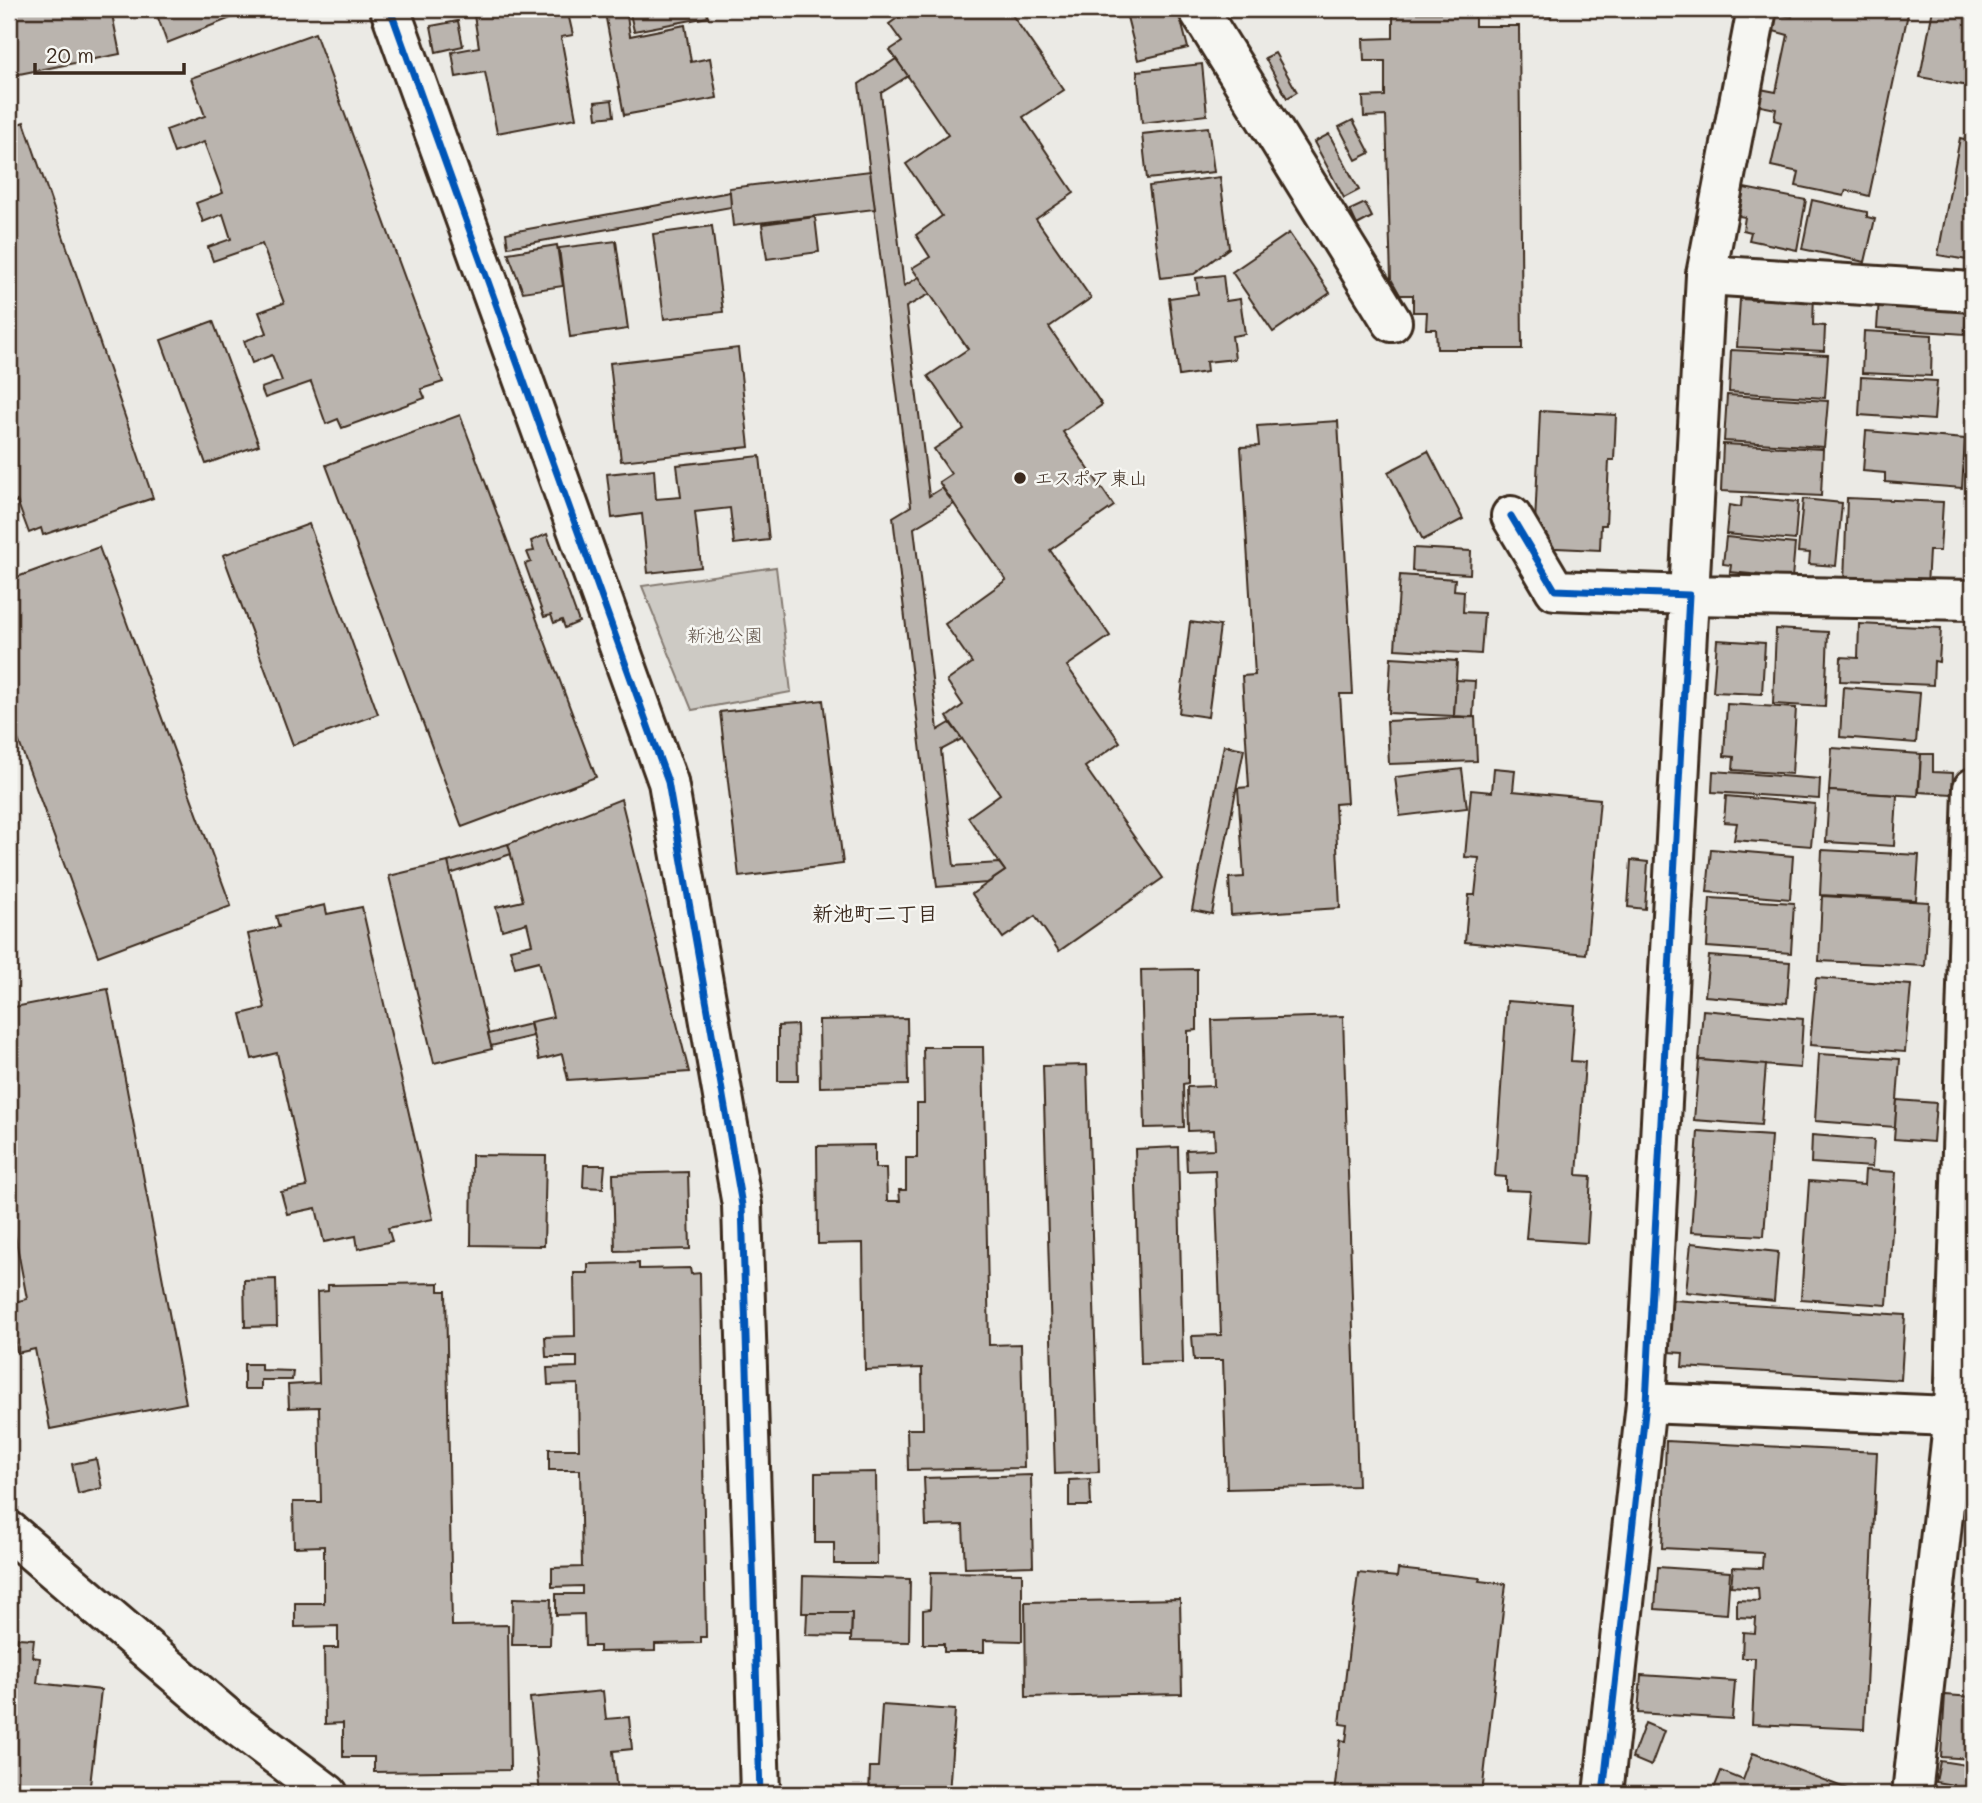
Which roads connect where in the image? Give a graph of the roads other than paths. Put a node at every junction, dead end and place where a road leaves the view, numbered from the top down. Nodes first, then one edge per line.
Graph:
1 (390, 9) edge
2 (1198, 9) edge
3 (1757, 9) edge
4 (1706, 275) junction
5 (1973, 292) edge
6 (1392, 322) dead end
7 (1511, 516) dead end
8 (1689, 595) junction
9 (1973, 600) edge
10 (1973, 788) edge
11 (1646, 1403) junction
12 (1964, 1416) edge
13 (9, 1531) edge
14 (328, 1794) edge
15 (760, 1794) edge
16 (1603, 1794) edge
17 (1912, 1794) edge

1 - 15 street
2 - 6 street
3 - 4 street
4 - 5 street
4 - 8 street
7 - 8 street
8 - 9 street
8 - 11 street
10 - 12 street
11 - 12 street
11 - 16 street
12 - 17 street
13 - 14 street

